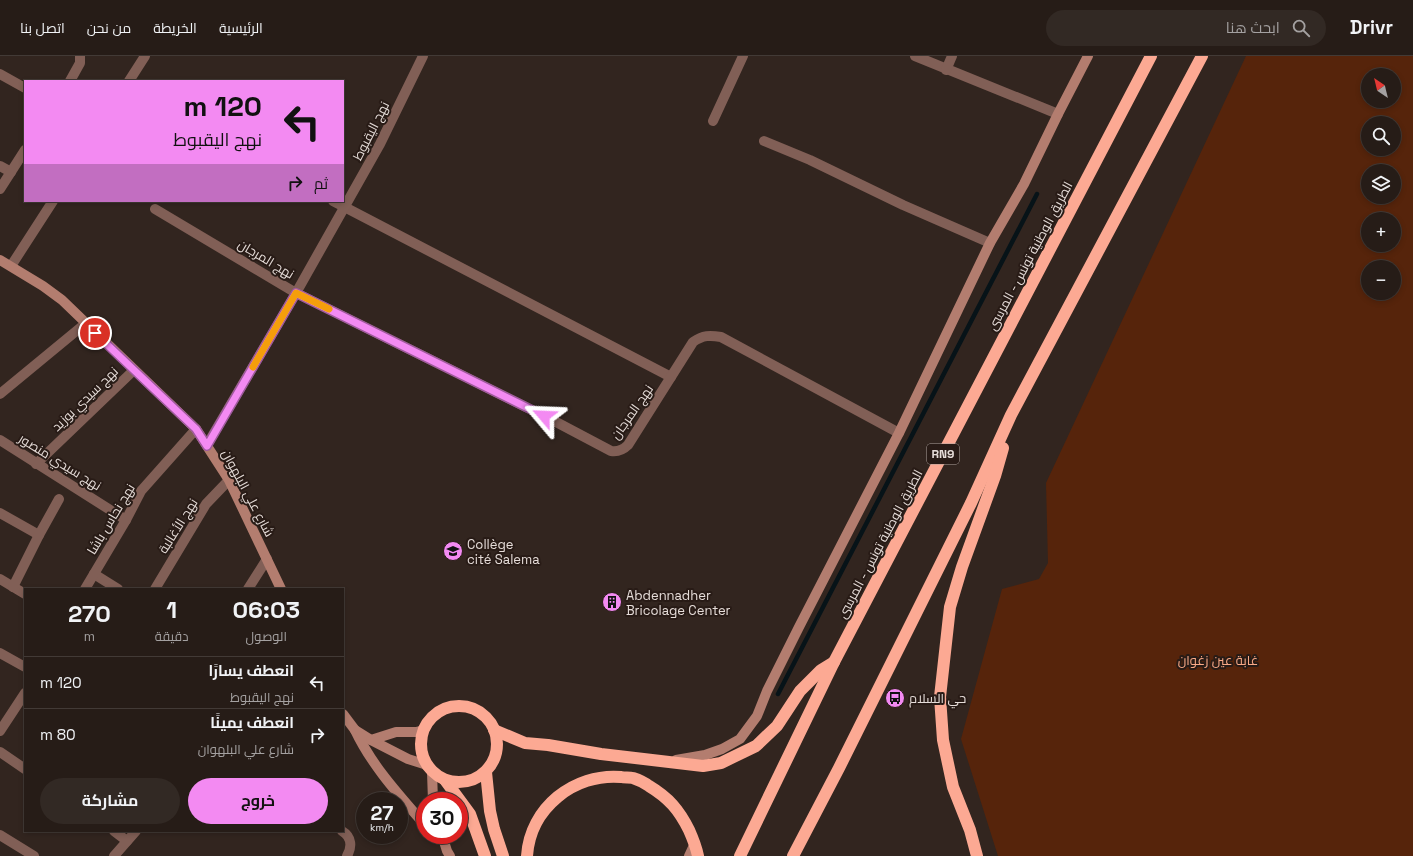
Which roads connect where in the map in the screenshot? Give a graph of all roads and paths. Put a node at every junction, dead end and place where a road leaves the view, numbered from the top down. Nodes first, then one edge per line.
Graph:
1 (80, 56) edge
2 (145, 56) edge
3 (423, 56) edge
4 (742, 56) edge
5 (915, 56) edge
6 (952, 56) edge
7 (1088, 56) edge
8 (1151, 56) edge
9 (1202, 56) edge
10 (946, 70) junction
11 (0, 74) edge
12 (71, 80) edge
13 (130, 80) edge
14 (24, 87) edge
15 (1058, 114) junction
16 (713, 121) dead end
17 (764, 141) dead end
18 (24, 152) edge
19 (0, 166) edge
20 (11, 172) junction
21 (0, 189) edge
22 (51, 202) edge
23 (336, 202) edge
24 (344, 207) junction
25 (155, 209) dead end
26 (990, 243) junction
27 (0, 260) edge
28 (11, 266) junction
29 (296, 293) junction
30 (86, 323) junction
31 (134, 370) junction
32 (671, 377) junction
33 (0, 394) edge
34 (1012, 415) junction
35 (196, 429) junction
36 (899, 433) junction
37 (0, 440) edge
38 (207, 446) junction
39 (36, 464) junction
40 (229, 480) junction
41 (59, 499) dead end
42 (0, 513) edge
43 (126, 520) junction
44 (38, 535) junction
45 (267, 559) junction
46 (94, 574) junction
47 (0, 579) edge
48 (13, 587) junction
49 (86, 588) edge
50 (116, 588) edge
51 (156, 588) edge
52 (249, 588) edge
53 (281, 588) edge
54 (24, 593) edge
55 (0, 653) edge
56 (834, 662) junction
57 (24, 666) edge
58 (24, 695) edge
59 (344, 715) edge
60 (355, 730) junction
61 (424, 730) junction
62 (494, 730) junction
63 (0, 731) edge
64 (371, 740) junction
65 (0, 752) edge
66 (671, 761) junction
67 (24, 768) edge
68 (430, 769) junction
69 (486, 772) junction
70 (445, 780) junction
71 (432, 792) edge
72 (416, 814) edge
73 (115, 832) edge
74 (135, 832) edge
75 (344, 832) edge
76 (0, 835) edge
77 (127, 841) junction
78 (695, 843) junction
79 (441, 844) edge
80 (445, 844) edge
81 (449, 854) edge
82 (34, 856) edge
83 (114, 856) edge
84 (347, 856) edge
85 (485, 856) edge
86 (503, 856) edge
87 (528, 856) edge
88 (689, 856) edge
89 (698, 856) edge
90 (740, 856) edge
91 (793, 856) edge
92 (977, 856) edge

1 - 12 street
2 - 13 street
3 - 24 street, نهج اليقبوط
4 - 16 street
5 - 10 street
6 - 10 street
7 - 15 street
8 - 56 highway, الطريق الوطنية تونس - المرسى / RN9
9 - 34 highway
10 - 15 street
11 - 14 street
15 - 26 street
17 - 26 street
18 - 20 street
19 - 20 street
20 - 21 street
22 - 28 street
23 - 24 street
24 - 29 street, نهج اليقبوط
24 - 32 street
25 - 29 street, نهج المرجان
26 - 36 street
27 - 28 street, شارع علي البلهوان
28 - 30 street, شارع علي البلهوان
29 - 32 street, نهج المرجان
29 - 38 street, نهج اليقبوط
30 - 31 street, شارع علي البلهوان
30 - 33 street
31 - 35 street, شارع علي البلهوان
31 - 39 street, نهج سيدي بوزيد
32 - 36 street, نهج المرجان
34 - 91 highway
34 - 92 highway
35 - 38 street, شارع علي البلهوان
35 - 43 street, نهج نحاس باشا
36 - 66 street
37 - 39 street, نهج سيدي منصور
38 - 40 street, شارع علي البلهوان
39 - 43 street, نهج سيدي منصور
40 - 45 street, شارع علي البلهوان
40 - 51 street, نهج الأغالبة
41 - 44 street
42 - 44 street
43 - 46 street, نهج نحاس باشا
44 - 48 street
45 - 52 street
45 - 53 street, شارع علي البلهوان
46 - 49 street, نهج نحاس باشا
46 - 50 street
47 - 48 street
48 - 54 street
55 - 57 street
56 - 66 highway
56 - 90 highway, الطريق الوطنية تونس - المرسى / RN9
58 - 63 street
59 - 60 street
60 - 64 street
60 - 72 street
61 - 62 highway
61 - 64 street
61 - 68 highway
62 - 66 highway
62 - 69 highway
64 - 68 street
65 - 67 street
68 - 70 highway
68 - 71 street
69 - 70 highway
69 - 86 highway
70 - 85 highway
73 - 77 street
74 - 77 street
75 - 84 street
76 - 82 street
77 - 83 street
78 - 87 highway
78 - 88 street
78 - 89 highway
79 - 81 street
80 - 81 street

